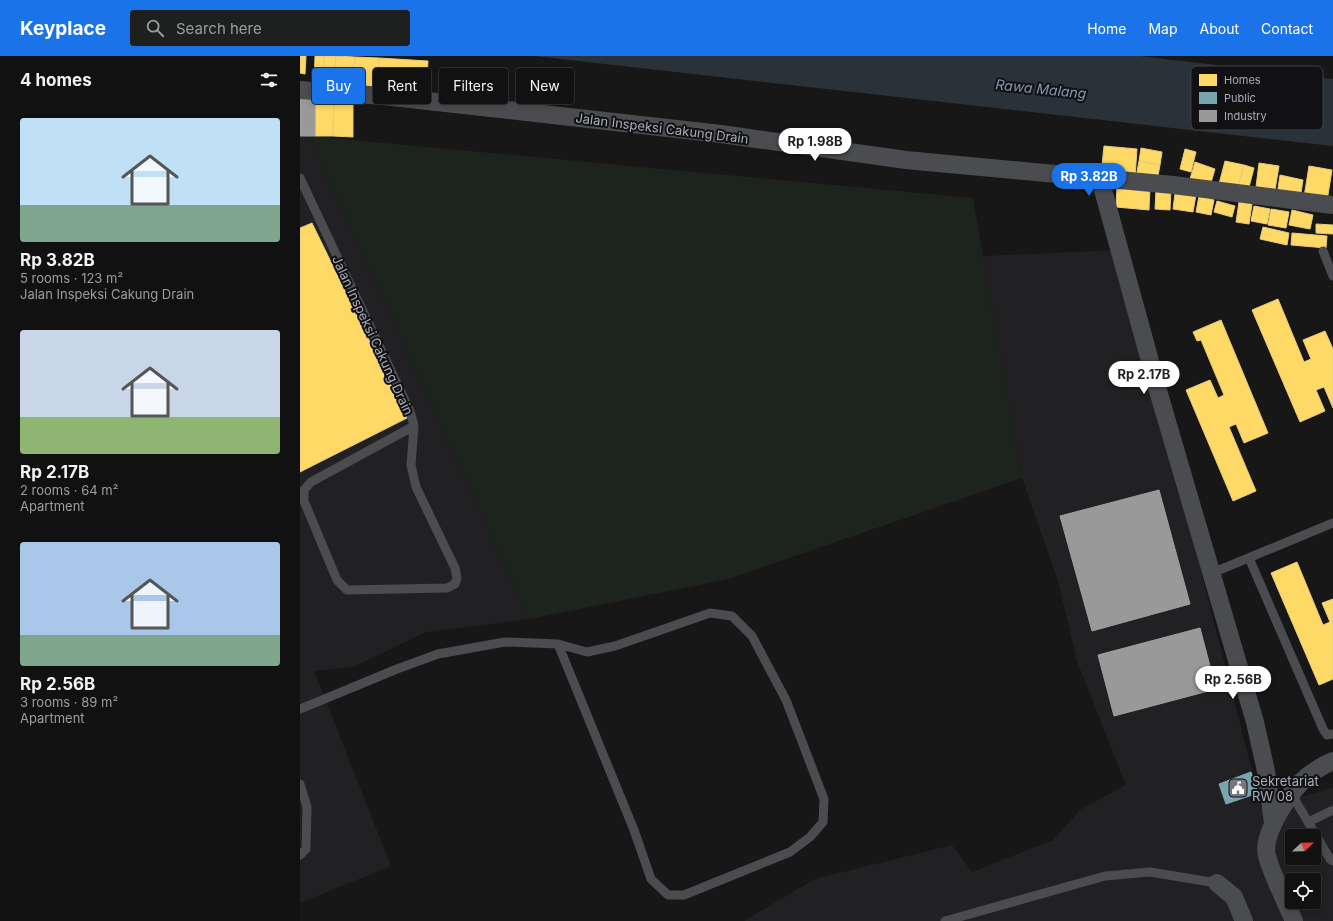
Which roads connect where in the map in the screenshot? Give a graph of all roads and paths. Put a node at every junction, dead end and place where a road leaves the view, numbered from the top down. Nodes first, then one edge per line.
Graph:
1 (300, 90) edge
2 (300, 178) edge
3 (1100, 178) junction
4 (1333, 205) edge
5 (1322, 251) dead end
6 (1333, 276) edge
7 (414, 426) junction
8 (1333, 523) edge
9 (1249, 558) junction
10 (1212, 573) junction
11 (558, 644) junction
12 (300, 709) edge
13 (1333, 734) edge
14 (1333, 762) edge
15 (300, 784) edge
16 (1292, 795) junction
17 (1333, 810) edge
18 (1308, 822) junction
19 (1273, 823) junction
20 (300, 855) edge
21 (1333, 861) edge
22 (1217, 883) joint
23 (945, 921) edge
24 (1244, 921) edge
25 (1294, 921) edge

1 - 3 street, Jalan Inspeksi Cakung Drain
2 - 7 lane, Jalan Inspeksi Cakung Drain
3 - 4 street, Jalan Inspeksi Cakung Drain
3 - 10 street
5 - 6 lane
7 - 7 lane, Jalan Inspeksi Cakung Drain
8 - 9 lane
9 - 10 lane
9 - 13 lane
10 - 19 street
11 - 11 lane
11 - 12 lane
14 - 16 street
15 - 20 lane
16 - 18 lane
16 - 19 street
17 - 18 lane
18 - 21 lane
19 - 25 street
22 - 23 lane
22 - 24 street

